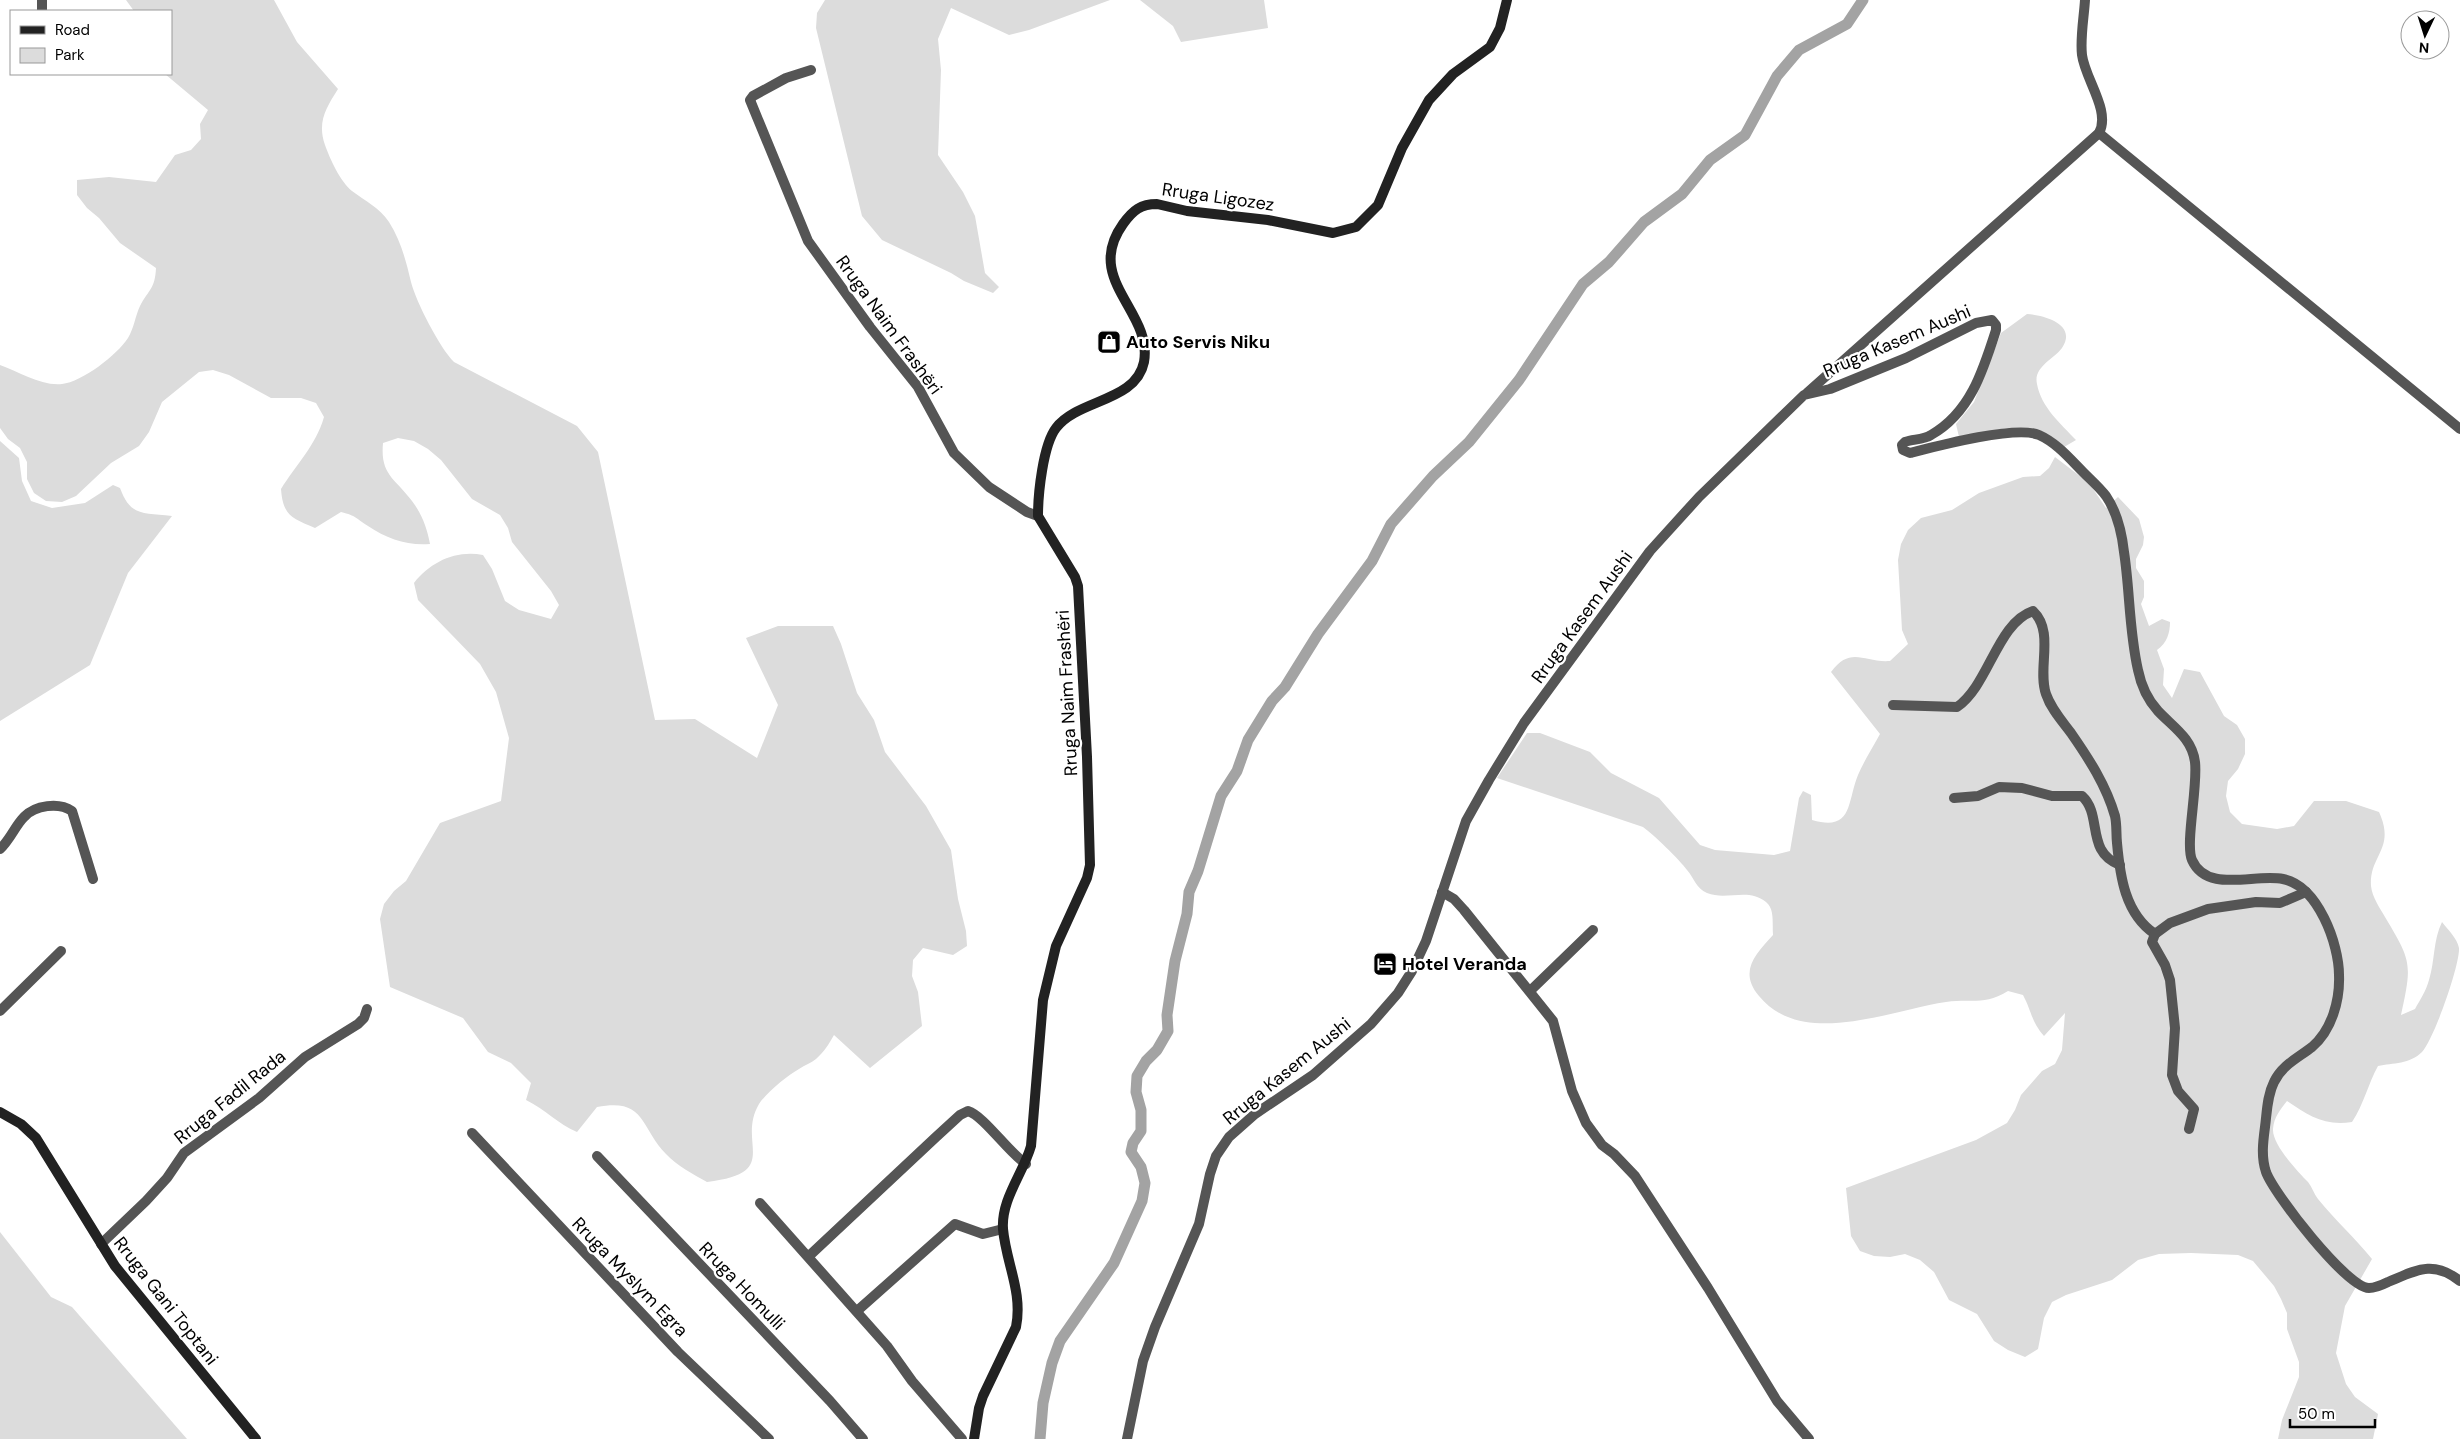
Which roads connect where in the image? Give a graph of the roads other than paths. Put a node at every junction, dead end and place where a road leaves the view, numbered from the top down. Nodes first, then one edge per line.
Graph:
1 (1507, 0) edge
2 (2085, 0) edge
3 (811, 70) dead end
4 (2099, 133) junction
5 (1804, 395) junction
6 (2460, 429) edge
7 (1038, 516) junction
8 (1893, 706) dead end
9 (1954, 798) dead end
10 (0, 849) edge
11 (2120, 865) junction
12 (93, 880) dead end
13 (1442, 892) junction
14 (2306, 892) junction
15 (1592, 930) dead end
16 (2154, 934) junction
17 (61, 951) dead end
18 (1530, 991) junction
19 (367, 1009) dead end
20 (0, 1011) edge
21 (0, 1112) edge
22 (2189, 1129) dead end
23 (472, 1133) dead end
24 (597, 1156) dead end
25 (1026, 1164) junction
26 (760, 1203) dead end
27 (1003, 1229) junction
28 (101, 1244) junction
29 (809, 1256) junction
30 (2460, 1281) edge
31 (857, 1311) junction
32 (256, 1439) edge
33 (769, 1439) edge
34 (864, 1439) edge
35 (962, 1439) edge
36 (974, 1439) edge
37 (1127, 1439) edge
38 (1809, 1439) edge

1 - 7 street, Rruga Ligozez
2 - 4 street
3 - 7 street, Rruga Naim Frashëri
4 - 5 street
4 - 6 street
5 - 13 street, Rruga Kasem Aushi
5 - 14 street, Rruga Kasem Aushi
7 - 25 street, Rruga Naim Frashëri
8 - 11 street
9 - 11 street
10 - 12 street
11 - 16 street
13 - 18 street
13 - 37 street, Rruga Kasem Aushi
14 - 16 street
14 - 30 street, Rruga Kasem Aushi
15 - 18 street
16 - 22 street
17 - 20 street
18 - 38 street
19 - 28 street, Rruga Fadil Rada
21 - 28 street, Rruga Gani Toptani
23 - 33 street, Rruga Myslym Egra
24 - 34 street, Rruga Homulli
25 - 27 street, Rruga Naim Frashëri
25 - 29 street
26 - 29 street
27 - 31 street
27 - 36 street, Rruga Naim Frashëri
28 - 32 street, Rruga Gani Toptani
29 - 31 street
31 - 35 street

